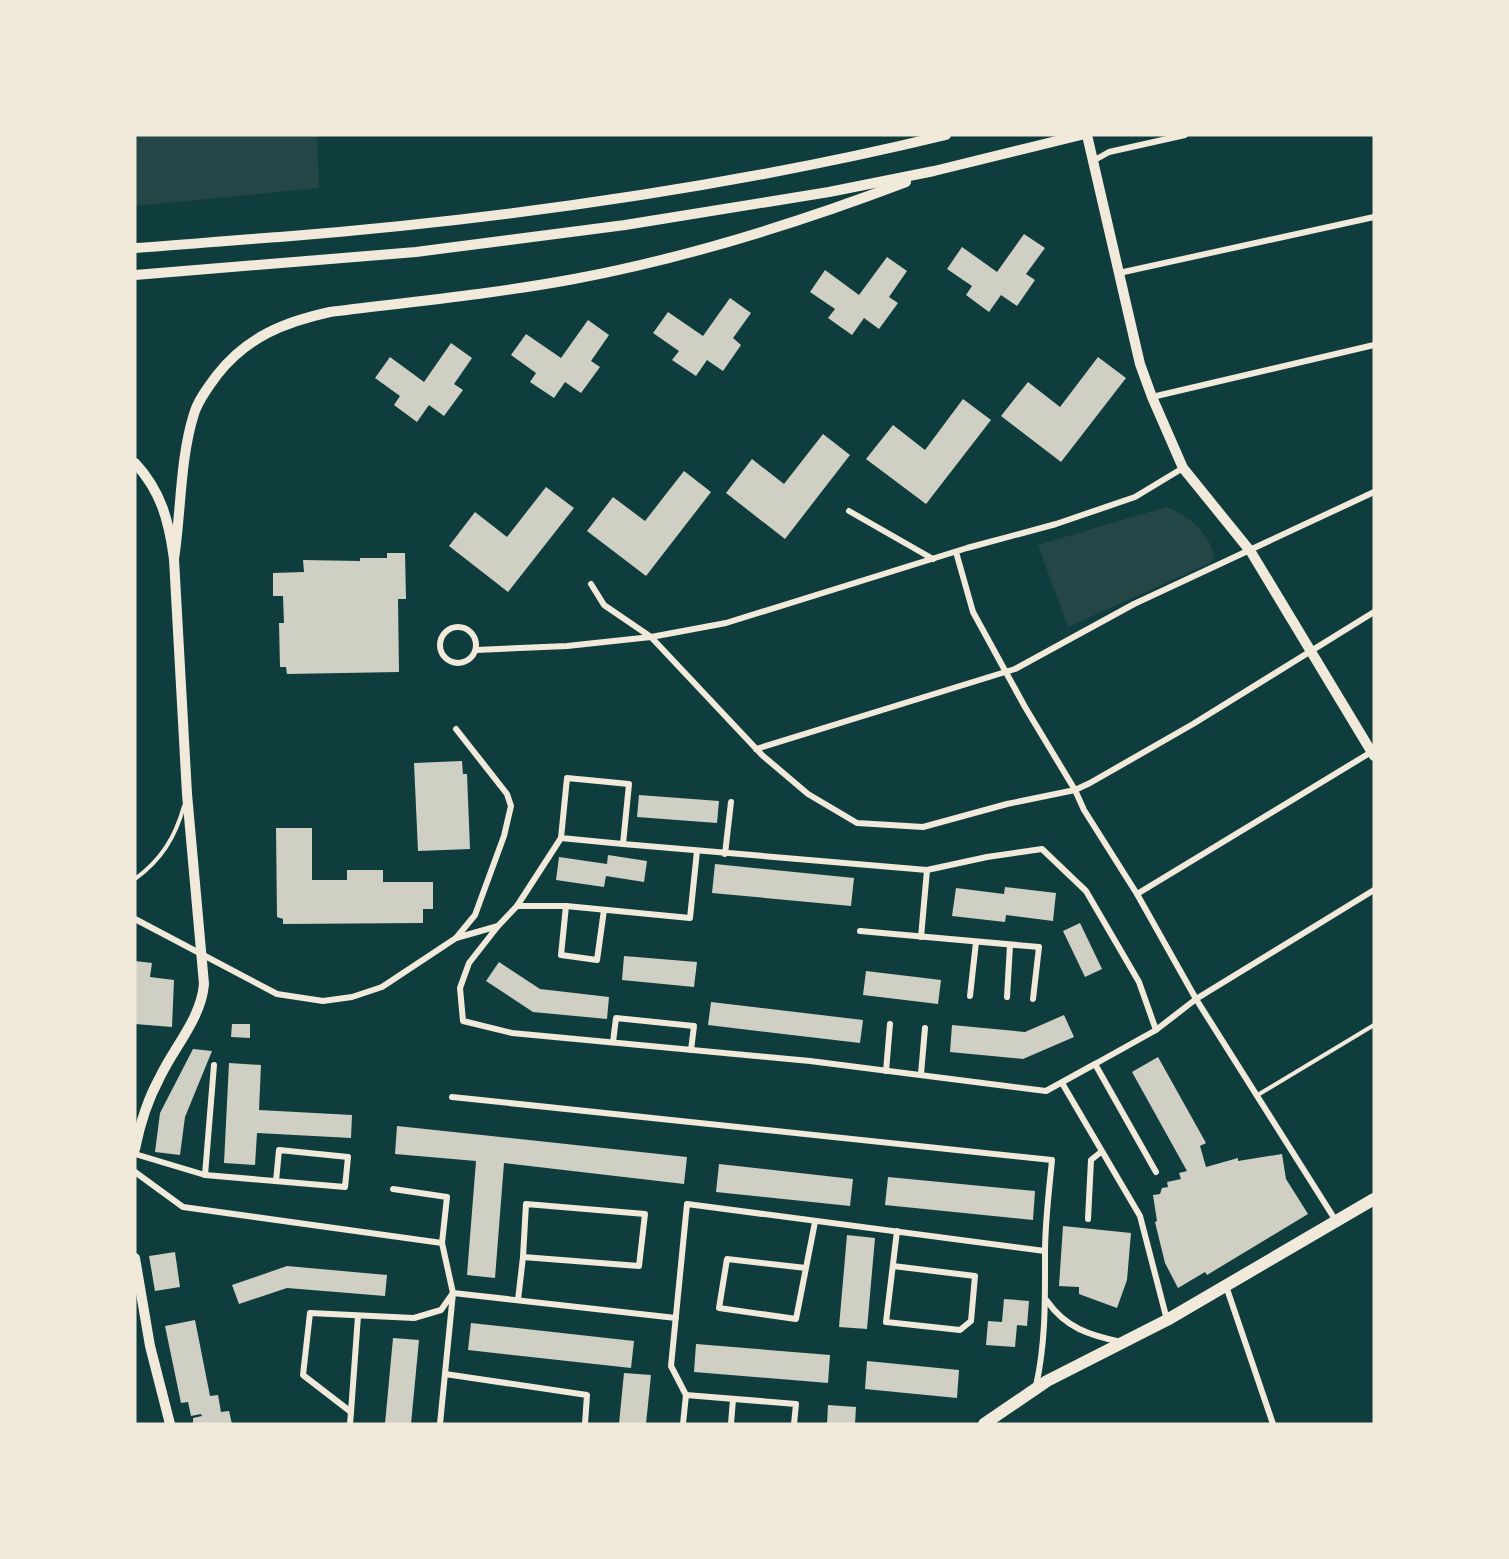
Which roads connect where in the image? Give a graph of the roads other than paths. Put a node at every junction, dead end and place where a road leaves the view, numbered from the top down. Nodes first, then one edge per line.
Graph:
1 (946, 135) edge
2 (1081, 135) edge
3 (1087, 135) edge
4 (1185, 135) edge
5 (1093, 161) junction
6 (934, 171) junction
7 (1374, 217) edge
8 (135, 248) edge
9 (1119, 273) junction
10 (135, 275) edge
11 (1374, 345) edge
12 (1152, 397) junction
13 (135, 463) edge
14 (1183, 468) junction
15 (1374, 492) edge
16 (849, 511) dead end
17 (956, 552) junction
18 (1251, 552) junction
19 (174, 559) junction
20 (933, 559) junction
21 (591, 584) dead end
22 (1374, 612) edge
23 (651, 637) junction
24 (476, 650) junction
25 (1309, 651) junction
26 (1007, 672) junction
27 (456, 729) dead end
28 (756, 749) junction
29 (1373, 753) edge
30 (1075, 790) junction
31 (187, 794) junction
32 (731, 802) dead end
33 (561, 838) junction
34 (623, 844) junction
35 (697, 851) junction
36 (725, 854) junction
37 (927, 870) junction
38 (135, 879) edge
39 (1374, 890) edge
40 (1137, 894) junction
41 (517, 906) junction
42 (566, 906) junction
43 (604, 910) junction
44 (135, 919) edge
45 (498, 926) junction
46 (860, 931) dead end
47 (921, 937) junction
48 (456, 938) junction
49 (976, 942) junction
50 (1010, 945) junction
51 (202, 952) junction
52 (970, 996) dead end
53 (1007, 997) dead end
54 (1033, 999) dead end
55 (1196, 999) junction
56 (890, 1024) dead end
57 (1374, 1025) edge
58 (925, 1028) dead end
59 (1156, 1030) junction
60 (614, 1042) junction
61 (691, 1050) junction
62 (1095, 1064) junction
63 (214, 1065) dead end
64 (886, 1071) junction
65 (921, 1074) junction
66 (1062, 1083) junction
67 (452, 1097) dead end
68 (1256, 1097) junction
69 (135, 1149) edge
70 (1101, 1152) junction
71 (135, 1154) edge
72 (135, 1172) edge
73 (1156, 1172) dead end
74 (205, 1175) junction
75 (276, 1181) junction
76 (393, 1189) dead end
77 (1374, 1199) edge
78 (1088, 1219) dead end
79 (815, 1222) junction
80 (1336, 1222) junction
81 (897, 1232) junction
82 (442, 1243) junction
83 (1045, 1251) junction
84 (523, 1257) junction
85 (135, 1258) edge
86 (893, 1266) junction
87 (806, 1268) junction
88 (1226, 1286) junction
89 (453, 1293) junction
90 (518, 1300) junction
91 (1046, 1300) junction
92 (358, 1317) junction
93 (676, 1318) junction
94 (1167, 1320) junction
95 (1124, 1342) junction
96 (445, 1374) junction
97 (1035, 1389) junction
98 (686, 1395) junction
99 (733, 1399) junction
100 (351, 1412) junction
101 (170, 1424) edge
102 (350, 1424) edge
103 (440, 1424) edge
104 (585, 1424) edge
105 (682, 1424) edge
106 (731, 1424) edge
107 (794, 1424) edge
108 (984, 1424) edge
109 (1273, 1424) edge

1 - 8 main road
2 - 6 main road
3 - 5 main road
4 - 5 street
5 - 9 main road
6 - 10 main road
6 - 19 main road
7 - 9 street
9 - 12 main road
11 - 12 street
12 - 14 main road
13 - 19 main road
14 - 17 street
14 - 18 main road
15 - 18 street
16 - 20 street
17 - 20 street
17 - 26 street
18 - 25 main road
18 - 26 street
19 - 31 main road
20 - 23 street
21 - 23 street
22 - 25 street
23 - 24 street
23 - 28 street
24 - 24 street
25 - 29 main road
25 - 30 street
26 - 28 street
26 - 30 street
27 - 48 street
28 - 30 street
29 - 40 street
30 - 40 street
31 - 38 lane
31 - 51 main road
32 - 36 street
33 - 34 street
33 - 34 street
33 - 41 street
34 - 35 street
35 - 36 street
35 - 43 street
36 - 37 street
37 - 47 street
37 - 59 street
39 - 55 street
40 - 55 street
41 - 42 street
41 - 45 street
42 - 43 street
42 - 43 street
44 - 51 street
45 - 48 street
45 - 60 street
46 - 47 street
47 - 49 street
48 - 51 street
49 - 50 street
49 - 52 street
50 - 53 street
50 - 54 street
51 - 69 main road
55 - 59 street
55 - 68 street
56 - 64 street
57 - 68 lane
58 - 65 street
59 - 62 street
60 - 61 street
60 - 61 street
61 - 64 street
62 - 66 street
62 - 73 street
63 - 74 street
64 - 65 street
65 - 66 street
66 - 70 street
67 - 83 street
68 - 80 street
70 - 78 street
70 - 94 street
71 - 74 street
72 - 82 street
74 - 75 street
75 - 75 street
76 - 82 street
77 - 80 main road
79 - 81 street
79 - 87 street
79 - 93 street
80 - 88 main road
81 - 83 street
81 - 86 street
82 - 89 street
83 - 91 street
84 - 84 street
84 - 90 street
85 - 101 main road
86 - 86 street
87 - 87 street
88 - 94 main road
88 - 109 street
89 - 90 street
89 - 92 street
89 - 96 street
90 - 93 street
91 - 95 street
91 - 97 street
92 - 100 street
92 - 100 street
93 - 98 street
94 - 95 main road
95 - 97 main road
96 - 103 street
96 - 104 street
97 - 108 main road
98 - 99 street
98 - 105 street
99 - 106 street
99 - 107 street
100 - 102 street

